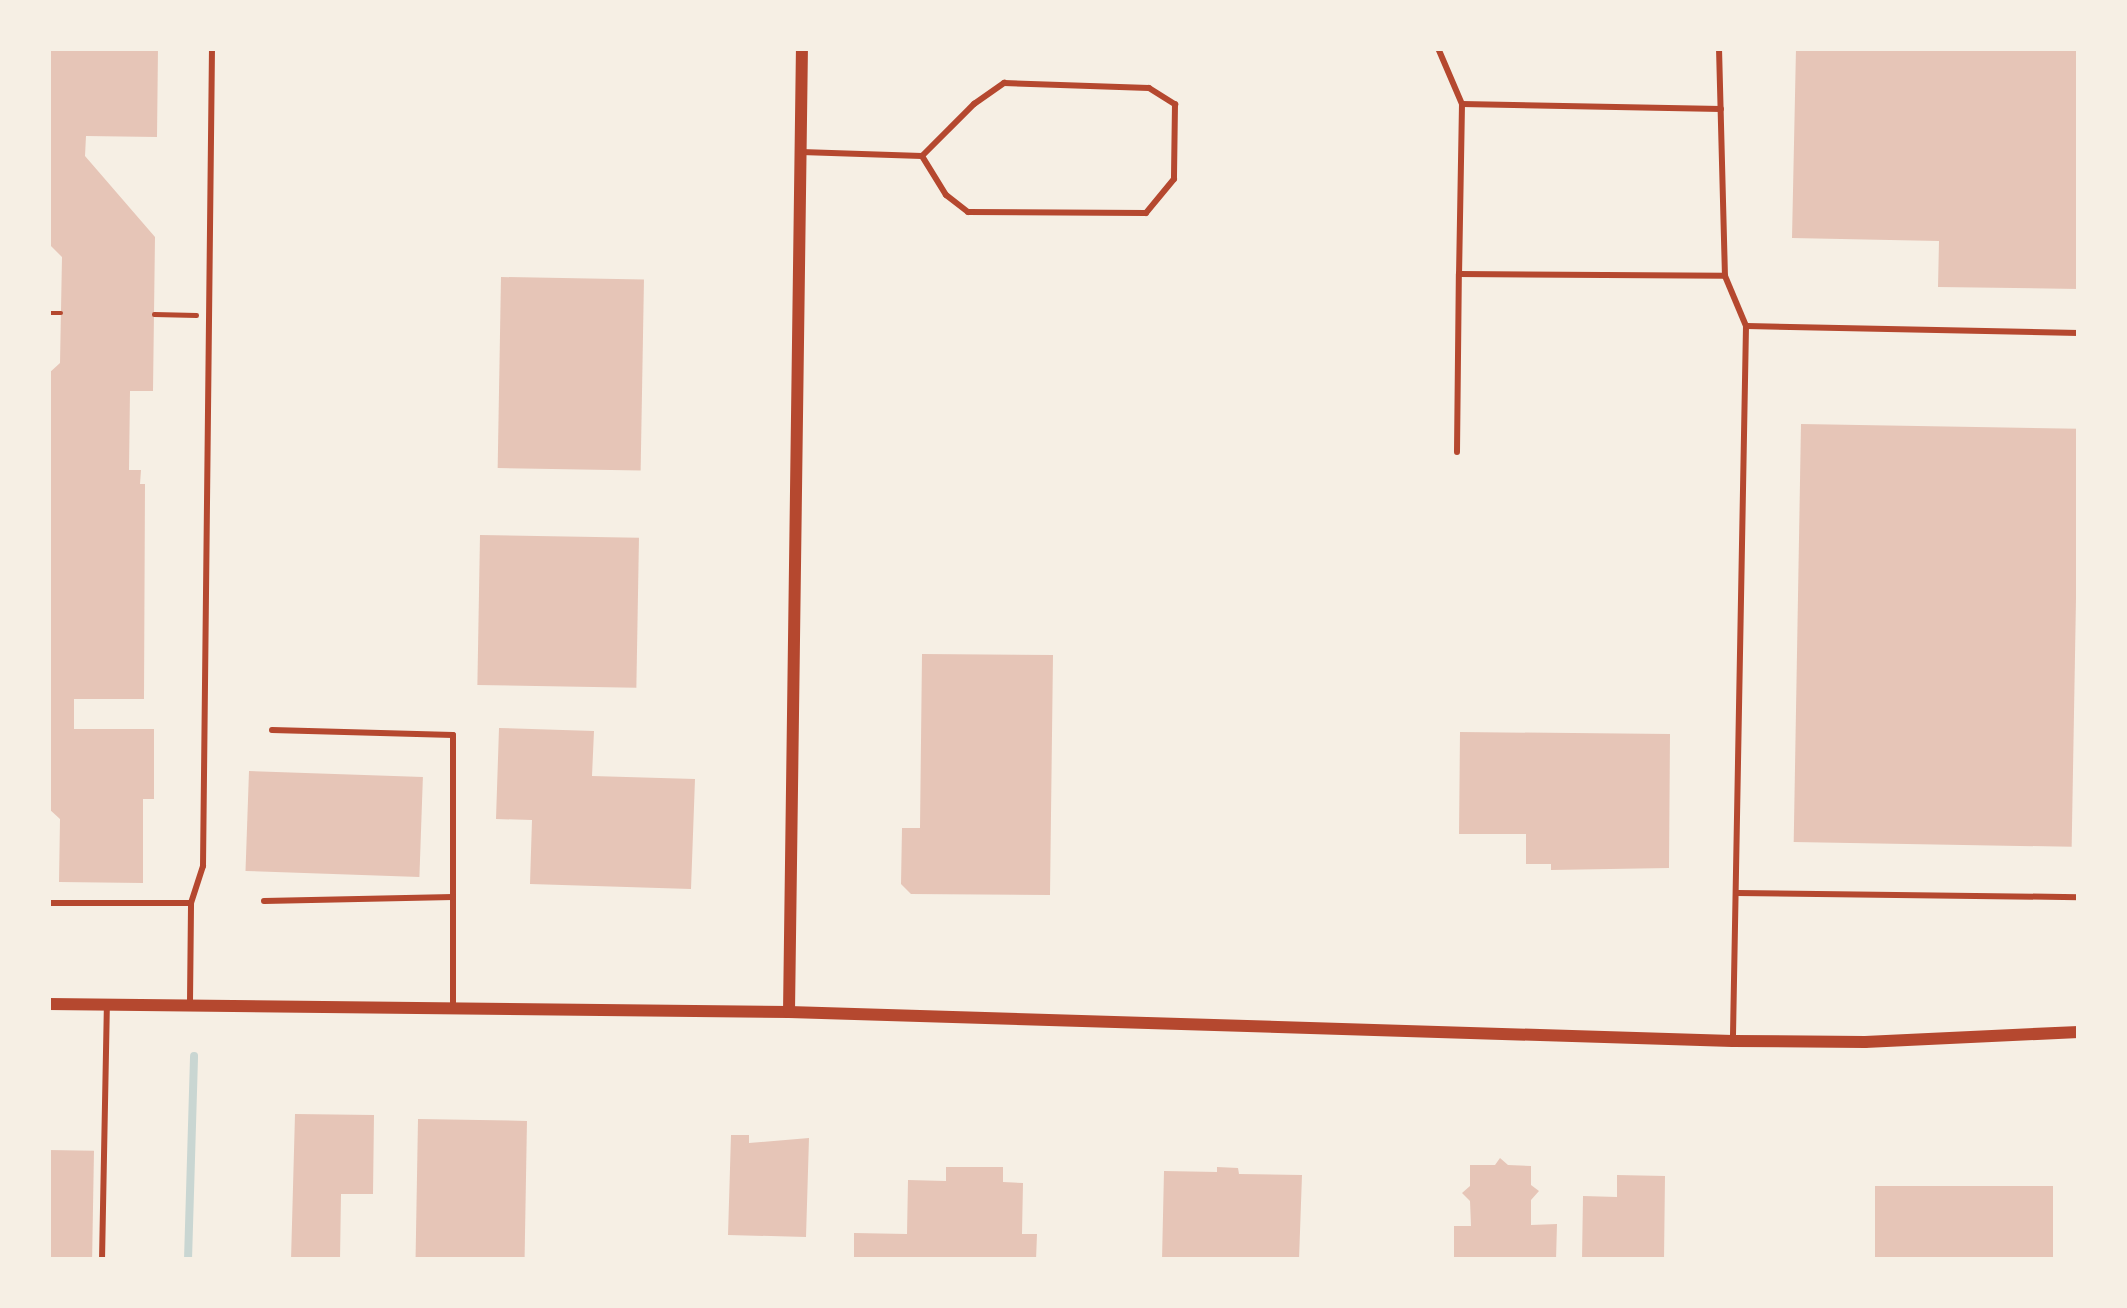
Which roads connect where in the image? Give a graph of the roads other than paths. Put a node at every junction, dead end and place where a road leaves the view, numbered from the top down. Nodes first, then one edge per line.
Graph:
1 (212, 48) edge
2 (802, 48) edge
3 (1438, 48) edge
4 (1719, 48) edge
5 (1462, 104) junction
6 (1721, 109) junction
7 (801, 152) junction
8 (922, 156) junction
9 (1460, 274) junction
10 (1725, 276) junction
11 (1746, 326) junction
12 (2079, 333) edge
13 (1457, 452) dead end
14 (272, 730) dead end
15 (1737, 893) junction
16 (2079, 896) edge
17 (453, 897) junction
18 (264, 901) dead end
19 (48, 903) edge
20 (191, 903) junction
21 (48, 1004) edge
22 (106, 1004) junction
23 (190, 1006) junction
24 (453, 1008) junction
25 (789, 1012) junction
26 (2079, 1032) edge
27 (1733, 1041) junction
28 (102, 1260) edge

1 - 20 lane
2 - 7 street
3 - 5 lane
4 - 6 lane
5 - 6 lane
5 - 9 lane
6 - 10 lane
7 - 8 lane
7 - 25 street
8 - 8 lane
9 - 10 lane
9 - 13 lane
10 - 11 lane
11 - 12 lane
11 - 15 lane
14 - 17 lane
15 - 16 lane
15 - 27 lane
17 - 18 lane
17 - 24 lane
19 - 20 lane
20 - 23 lane
21 - 22 street
22 - 23 street
22 - 28 lane
23 - 24 street
24 - 25 street
25 - 27 street
26 - 27 street

